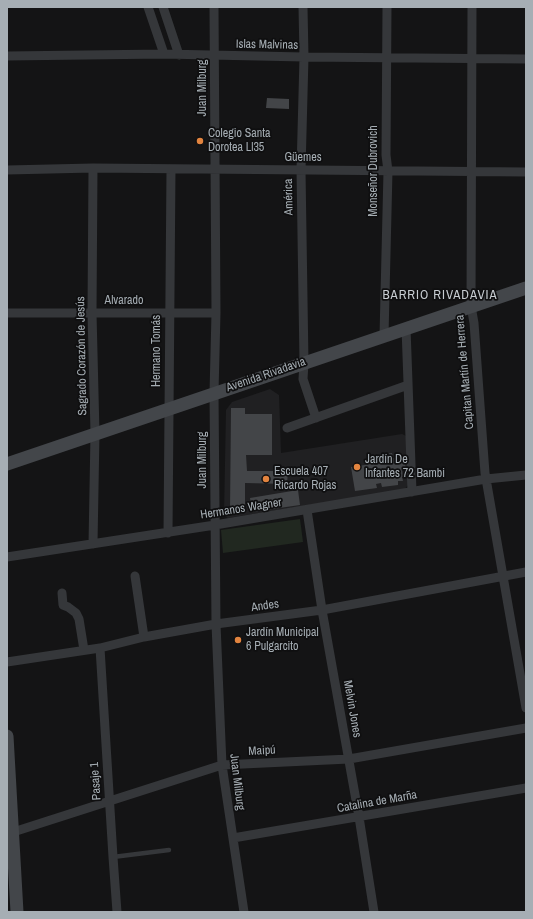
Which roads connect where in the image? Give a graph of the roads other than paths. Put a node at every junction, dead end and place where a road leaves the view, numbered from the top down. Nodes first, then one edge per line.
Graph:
1 (148, 7) edge
2 (163, 7) edge
3 (214, 7) edge
4 (303, 7) edge
5 (387, 7) edge
6 (472, 7) edge
7 (164, 54) junction
8 (179, 55) junction
9 (215, 55) junction
10 (7, 56) edge
11 (304, 57) junction
12 (387, 58) junction
13 (472, 59) junction
14 (526, 59) edge
15 (93, 168) junction
16 (171, 169) junction
17 (7, 170) edge
18 (216, 170) junction
19 (301, 170) junction
20 (388, 171) junction
21 (472, 171) junction
22 (526, 172) edge
23 (526, 288) edge
24 (471, 306) junction
25 (7, 313) edge
26 (92, 313) junction
27 (170, 313) junction
28 (216, 313) junction
29 (406, 328) junction
30 (384, 336) junction
31 (304, 363) junction
32 (408, 385) junction
33 (214, 393) junction
34 (169, 408) junction
35 (316, 418) junction
36 (287, 428) dead end
37 (95, 433) junction
38 (7, 464) edge
39 (526, 475) edge
40 (486, 480) junction
41 (412, 492) junction
42 (308, 510) junction
43 (215, 526) junction
44 (168, 533) junction
45 (93, 544) junction
46 (7, 557) edge
47 (526, 572) edge
48 (135, 576) dead end
49 (503, 576) junction
50 (62, 593) dead end
51 (322, 610) junction
52 (216, 624) junction
53 (144, 637) junction
54 (100, 648) junction
55 (84, 650) junction
56 (7, 662) edge
57 (526, 708) edge
58 (526, 728) edge
59 (7, 736) edge
60 (349, 759) junction
61 (222, 765) junction
62 (526, 788) edge
63 (109, 801) junction
64 (359, 817) junction
65 (9, 833) edge
66 (233, 838) junction
67 (169, 850) dead end
68 (113, 857) junction
69 (16, 912) edge
70 (117, 912) edge
71 (244, 912) edge
72 (374, 912) edge

1 - 7 street
2 - 8 street
3 - 9 street, Juan Milburg
4 - 11 street, América
5 - 12 street, Monseñor Dubrovich
6 - 13 street, Capitan Martín de Herrera
7 - 8 street, Islas Malvinas
7 - 10 street, Islas Malvinas
8 - 9 street, Islas Malvinas
9 - 11 street, Islas Malvinas
9 - 18 street, Juan Milburg
11 - 12 street, Islas Malvinas
11 - 19 street, América
12 - 13 street, Islas Malvinas
12 - 20 street, Monseñor Dubrovich
13 - 14 street, Islas Malvinas
13 - 21 street, Capitan Martín de Herrera
15 - 16 street, Güemes
15 - 17 street, Güemes
15 - 26 street, Sagrado Corazón de Jesús
16 - 18 street, Güemes
16 - 27 street, Hermano Tomás
18 - 19 street, Güemes
18 - 28 street, Juan Milburg
19 - 20 street, Güemes
19 - 31 street, América
20 - 21 street, Güemes
20 - 30 street, Monseñor Dubrovich
21 - 22 street, Güemes
21 - 24 street, Capitan Martín de Herrera
23 - 24 main road, Avenida Rivadavia
24 - 29 main road, Avenida Rivadavia
24 - 40 street, Capitan Martín de Herrera
25 - 26 street, Alvarado
26 - 27 street, Alvarado
26 - 37 street, Sagrado Corazón de Jesús
27 - 28 street, Alvarado
27 - 34 street, Hermano Tomás
28 - 33 street, Juan Milburg
29 - 30 main road, Avenida Rivadavia
29 - 32 street
30 - 31 main road, Avenida Rivadavia
31 - 33 main road, Avenida Rivadavia
31 - 35 street
32 - 35 street
32 - 41 street
33 - 34 main road, Avenida Rivadavia
33 - 43 street, Juan Milburg
34 - 37 main road, Avenida Rivadavia
34 - 44 street, Hermano Tomás
35 - 36 street
37 - 38 main road, Avenida Rivadavia
37 - 45 street, Sagrado Corazón de Jesús
39 - 40 street, Hermanos Wagner
40 - 41 street, Hermanos Wagner
40 - 49 street, Capitan Martín de Herrera
41 - 42 street, Hermanos Wagner
42 - 43 street, Hermanos Wagner
42 - 51 street, Melvin Jones
43 - 44 street, Hermanos Wagner
43 - 52 street, Juan Milburg
44 - 45 street, Hermanos Wagner
45 - 46 street, Hermanos Wagner
47 - 49 street, Andes
48 - 53 street
49 - 51 street, Andes
49 - 57 street, Capitan Martín de Herrera
50 - 55 street
51 - 52 street, Andes
51 - 60 street, Melvin Jones
52 - 53 street, Andes
52 - 61 street, Juan Milburg
53 - 54 street, Andes
54 - 55 street, Andes
54 - 63 street, Pasaje 1
55 - 56 street, Andes
58 - 60 street, Maipú
59 - 65 main road
60 - 61 street, Maipú
60 - 64 street, Melvin Jones
61 - 63 street, Maipú
61 - 66 street, Juan Milburg
62 - 64 street, Catalina de Marña
63 - 65 street, Maipú
63 - 68 street, Pasaje 1
64 - 66 street, Catalina de Marña
64 - 72 street, Melvin Jones
65 - 69 main road
66 - 71 street, Juan Milburg
67 - 68 lane
68 - 70 street, Pasaje 1

